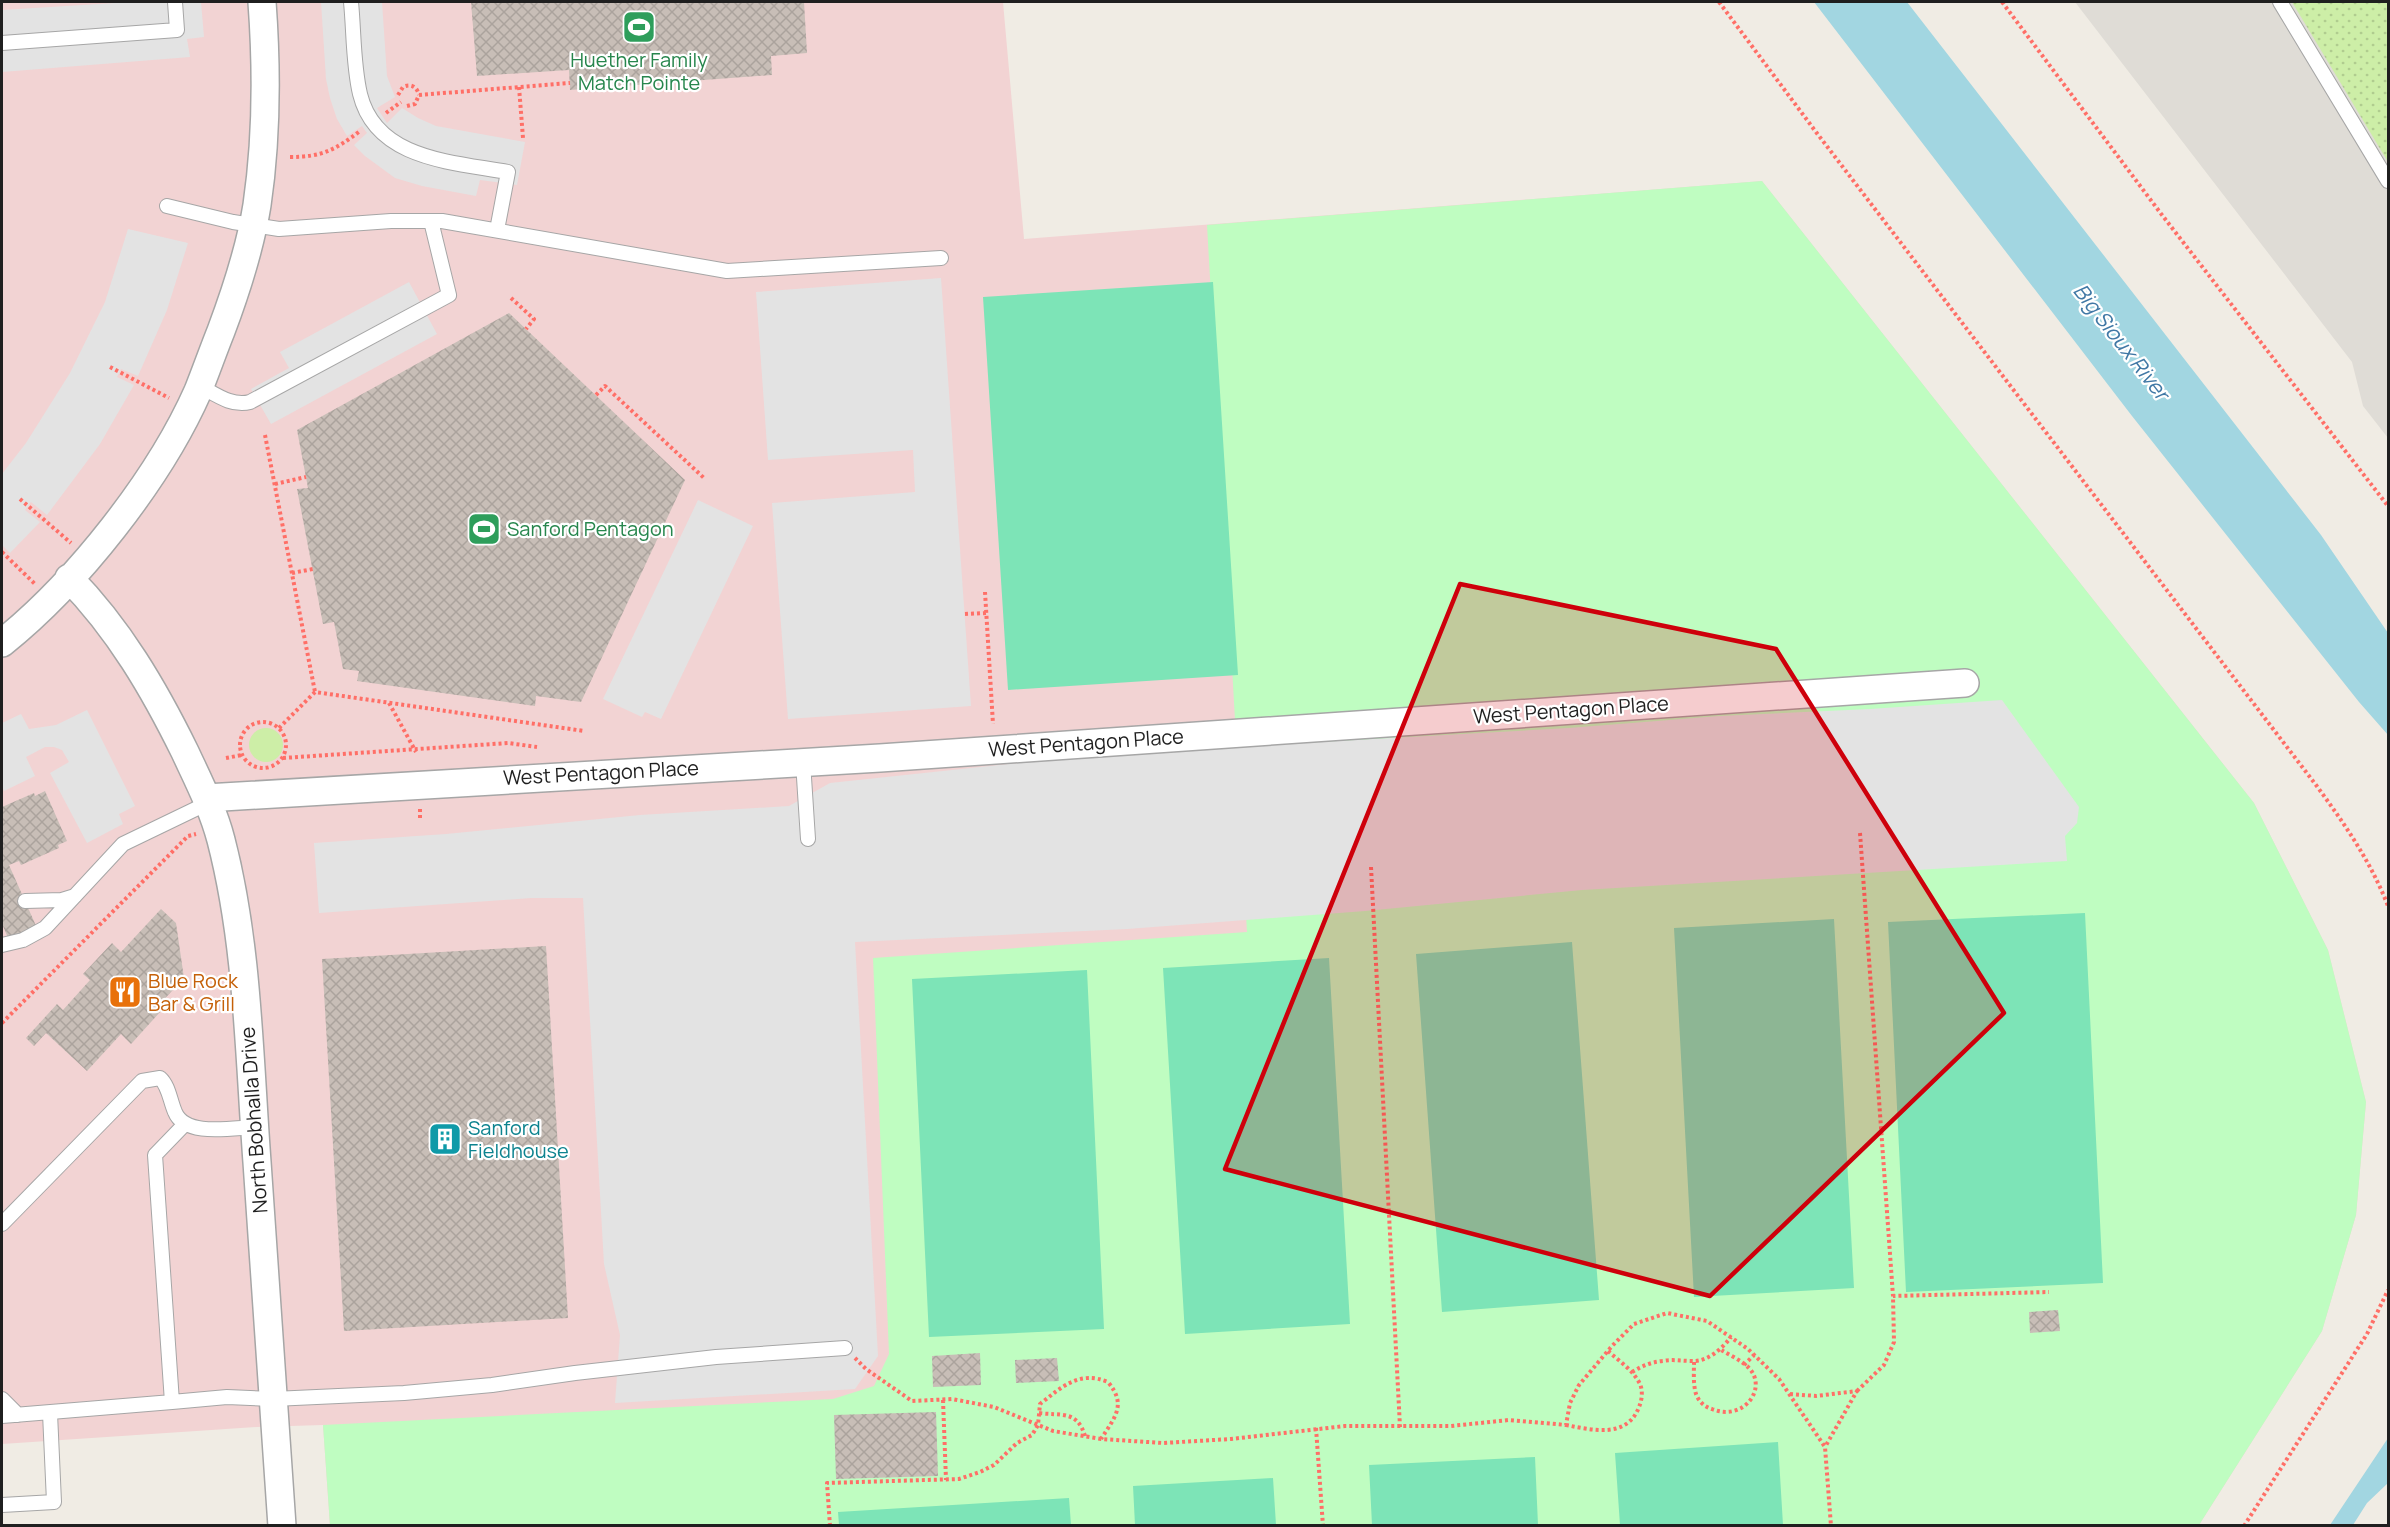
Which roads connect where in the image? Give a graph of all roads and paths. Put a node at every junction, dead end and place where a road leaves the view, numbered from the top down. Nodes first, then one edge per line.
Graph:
1 (175, 2) edge
2 (262, 2) edge
3 (351, 2) edge
4 (1719, 2) edge
5 (2002, 2) edge
6 (2280, 2) edge
7 (2, 43) edge
8 (570, 83) dead end
9 (519, 87) junction
10 (398, 95) dead end
11 (419, 95) junction
12 (401, 102) dead end
13 (407, 106) dead end
14 (373, 122) junction
15 (523, 138) dead end
16 (290, 157) dead end
17 (2388, 181) edge
18 (167, 206) dead end
19 (430, 221) junction
20 (253, 226) junction
21 (497, 230) junction
22 (941, 258) dead end
23 (511, 298) dead end
24 (526, 329) dead end
25 (110, 367) dead end
26 (200, 386) junction
27 (596, 395) dead end
28 (172, 400) dead end
29 (265, 435) dead end
30 (306, 477) dead end
31 (704, 478) dead end
32 (275, 484) junction
33 (20, 499) dead end
34 (2388, 506) edge
35 (74, 546) dead end
36 (2, 552) edge
37 (313, 569) dead end
38 (292, 573) junction
39 (69, 578) junction
40 (35, 585) dead end
41 (985, 592) dead end
42 (986, 613) junction
43 (965, 614) dead end
44 (2, 643) edge
45 (1965, 683) dead end
46 (315, 692) junction
47 (388, 703) junction
48 (993, 724) dead end
49 (279, 728) junction
50 (584, 731) dead end
51 (537, 747) dead end
52 (416, 751) junction
53 (242, 755) junction
54 (226, 758) dead end
55 (283, 758) junction
56 (803, 762) junction
57 (207, 801) junction
58 (419, 805) dead end
59 (420, 820) dead end
60 (1860, 833) dead end
61 (196, 834) dead end
62 (808, 839) dead end
63 (1371, 867) dead end
64 (77, 895) junction
65 (25, 901) dead end
66 (2388, 906) edge
67 (2, 945) edge
68 (2, 1023) edge
69 (184, 1125) junction
70 (254, 1127) junction
71 (2, 1224) edge
72 (2388, 1290) edge
73 (2049, 1292) dead end
74 (1893, 1296) junction
75 (1731, 1337) junction
76 (844, 1348) joint
77 (1721, 1350) junction
78 (1608, 1351) junction
79 (1754, 1355) junction
80 (1694, 1362) junction
81 (1744, 1365) junction
82 (1632, 1372) junction
83 (1857, 1391) junction
84 (1790, 1394) junction
85 (2, 1399) edge
86 (273, 1399) junction
87 (943, 1400) junction
88 (172, 1402) junction
89 (50, 1413) junction
90 (1039, 1413) junction
91 (18, 1415) junction
92 (2, 1416) edge
93 (1038, 1425) junction
94 (1566, 1425) junction
95 (1400, 1427) junction
96 (1316, 1428) junction
97 (1085, 1436) junction
98 (1101, 1439) junction
99 (1825, 1447) junction
100 (946, 1480) junction
101 (2, 1505) edge
102 (282, 1526) edge
103 (830, 1526) edge
104 (1323, 1526) edge
105 (1831, 1526) edge
106 (2244, 1526) edge

1 - 7 lane
2 - 20 street
3 - 14 lane
4 - 66 path
5 - 34 path
6 - 17 lane
8 - 9 path
9 - 11 path
9 - 15 path
10 - 11 path
11 - 13 path
12 - 14 path
14 - 16 path
14 - 21 lane
18 - 20 lane
19 - 20 lane
19 - 21 lane
19 - 26 lane
20 - 26 street
21 - 22 lane
23 - 24 path
25 - 28 path
26 - 39 street
27 - 31 path
29 - 32 path
30 - 32 path
32 - 38 path
33 - 35 path
36 - 40 path
37 - 38 path
38 - 46 path
39 - 44 street
39 - 57 street, North Bobhalla Drive
41 - 42 path
42 - 43 path
42 - 48 path
45 - 56 street, West Pentagon Place
46 - 47 path
46 - 49 path
47 - 50 path
47 - 52 path
49 - 53 path
49 - 55 path
51 - 52 path
52 - 55 path
53 - 54 path
53 - 55 path
56 - 57 street, West Pentagon Place
56 - 62 lane
57 - 64 lane
57 - 70 street, North Bobhalla Drive
58 - 59 path
60 - 74 path
61 - 68 path
63 - 95 path
64 - 65 lane
64 - 67 lane
69 - 70 lane
69 - 71 lane
69 - 88 lane
70 - 86 street, North Bobhalla Drive
72 - 106 path
73 - 74 path
74 - 83 path
75 - 77 path
75 - 78 path
75 - 79 path
76 - 86 lane
76 - 87 path
77 - 80 path
77 - 81 path
78 - 82 path
78 - 94 path
79 - 81 path
79 - 84 path
80 - 81 path
80 - 82 path
82 - 94 path
83 - 84 path
83 - 99 path
84 - 99 path
85 - 91 lane
86 - 88 lane
86 - 102 street, North Bobhalla Drive
87 - 93 path
87 - 100 path
88 - 89 lane
89 - 91 lane
89 - 101 lane
90 - 93 path
90 - 97 path
90 - 98 path
91 - 92 lane
93 - 97 path
93 - 100 path
94 - 95 path
95 - 96 path
96 - 98 path
96 - 104 path
97 - 98 path
99 - 105 path
100 - 103 path

